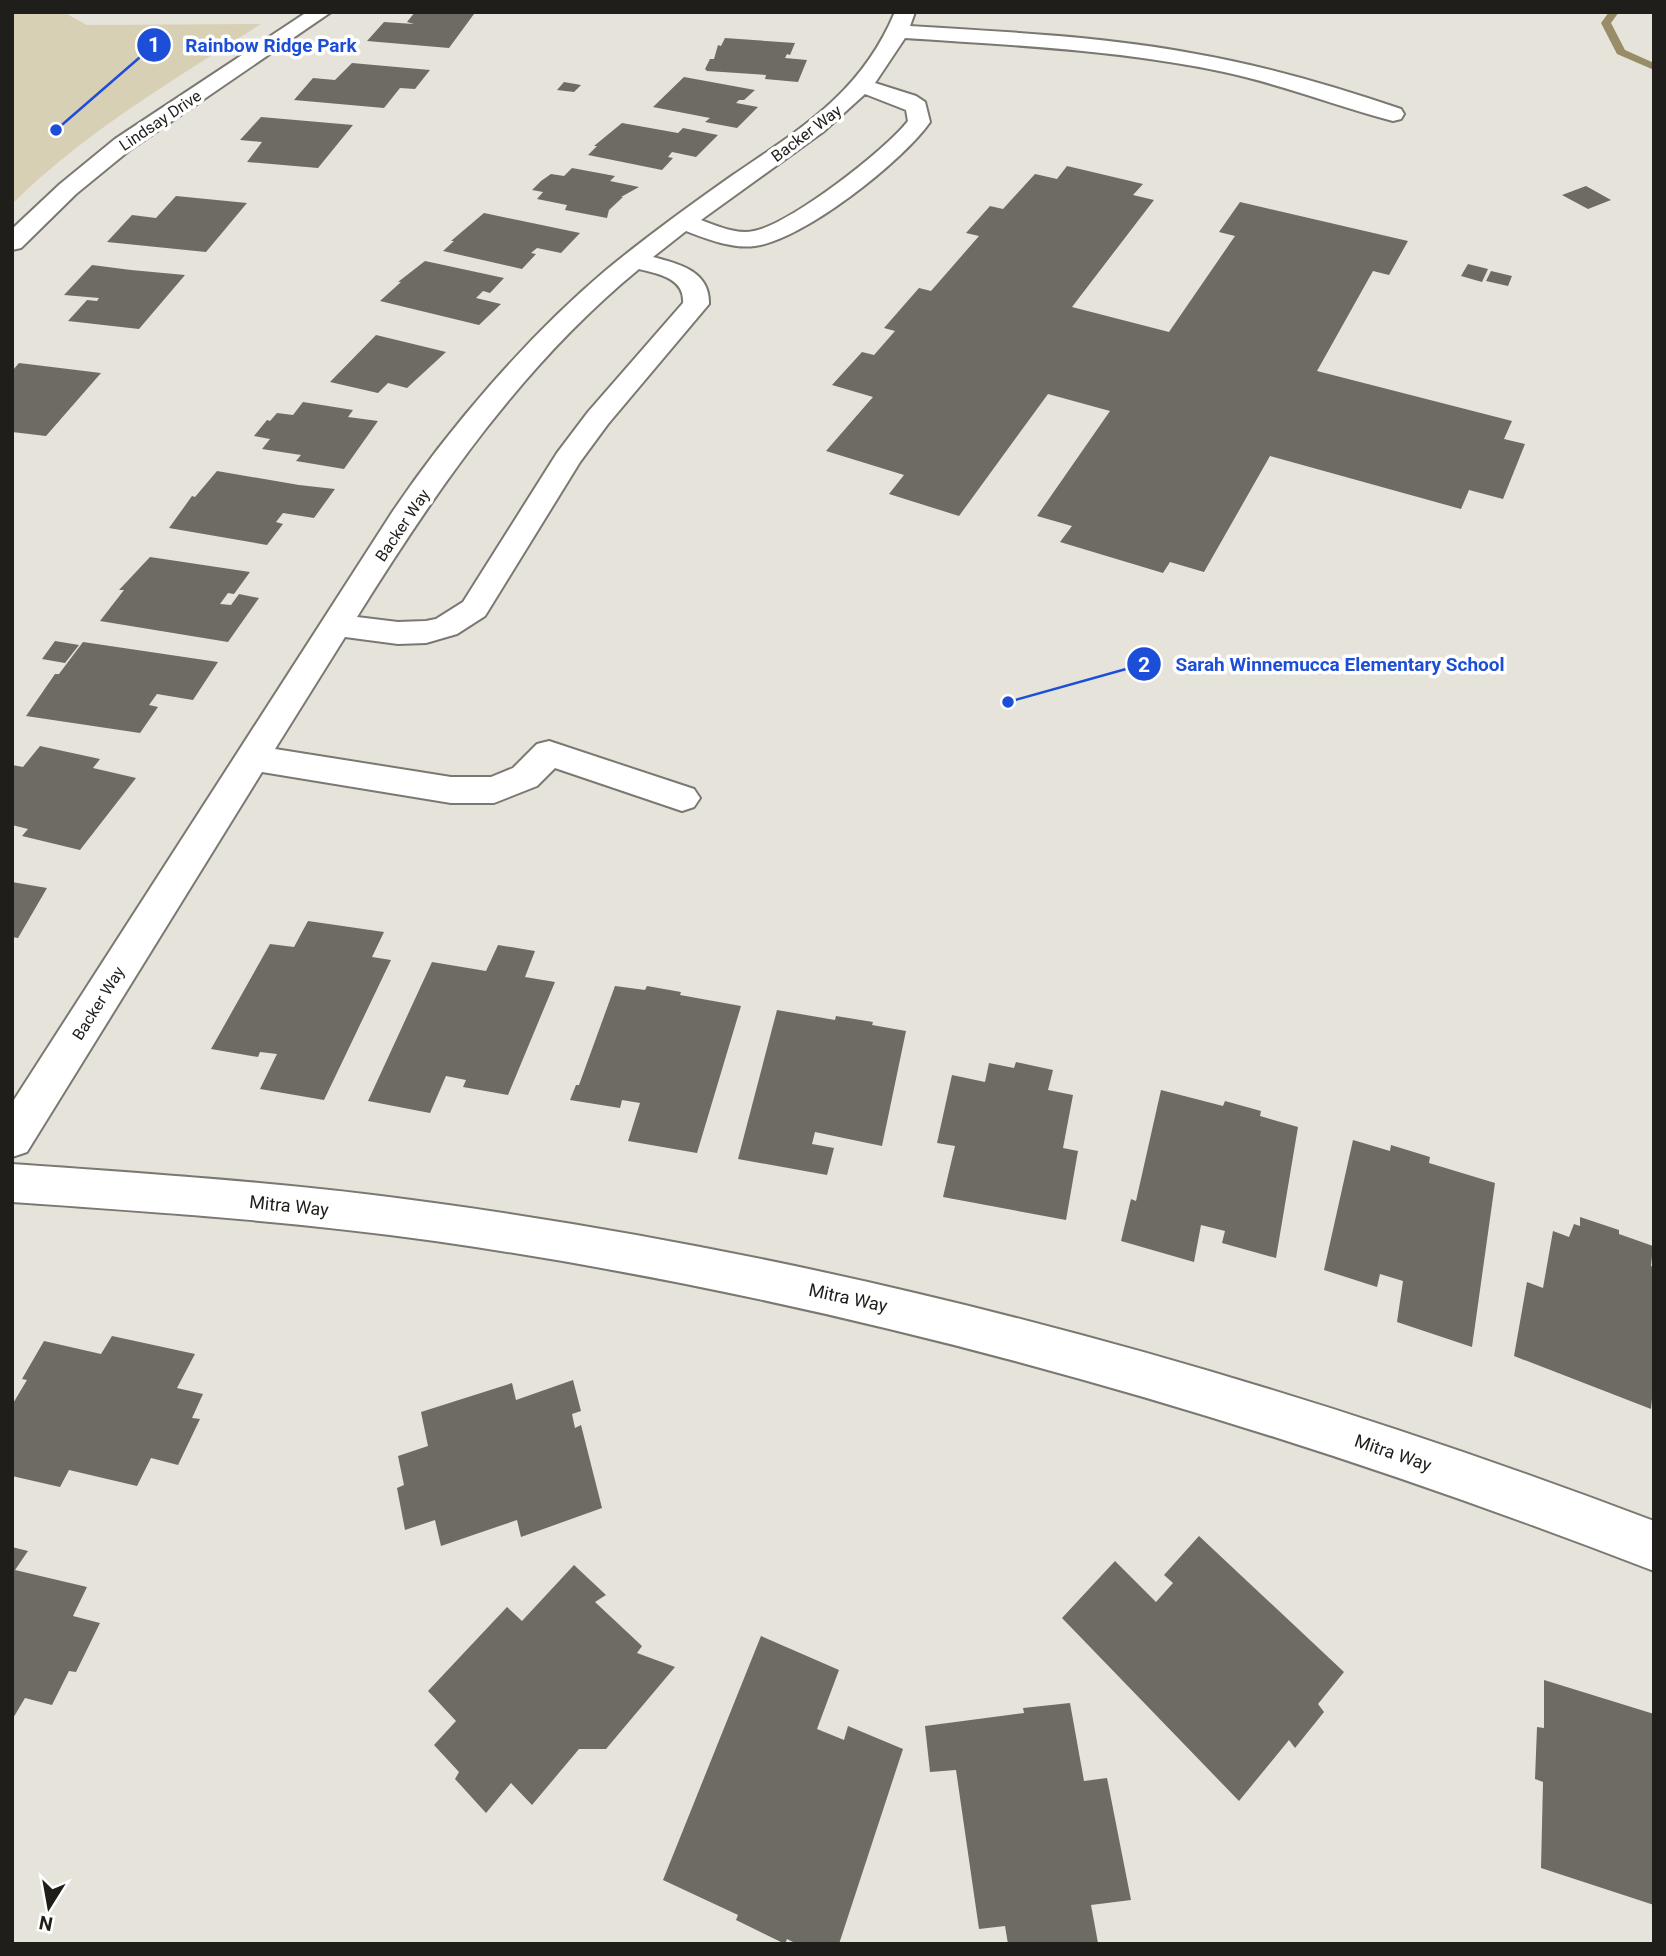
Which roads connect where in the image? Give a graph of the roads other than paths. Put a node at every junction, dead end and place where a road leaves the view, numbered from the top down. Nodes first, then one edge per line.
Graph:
1 (321, 12) edge
2 (902, 21) edge
3 (862, 86) junction
4 (1393, 114) dead end
5 (683, 222) junction
6 (12, 243) edge
7 (635, 260) junction
8 (336, 625) junction
9 (252, 758) junction
10 (682, 797) dead end
11 (12, 1139) edge
12 (12, 1183) edge
13 (1654, 1546) edge

1 - 6 street, Lindsay Drive
2 - 3 street, Backer Way
2 - 4 street
3 - 5 street, Backer Way
3 - 5 street
5 - 7 street, Backer Way
7 - 8 street, Backer Way
7 - 8 street
8 - 9 street, Backer Way
9 - 10 street
9 - 11 street, Backer Way
12 - 13 street, Mitra Way

